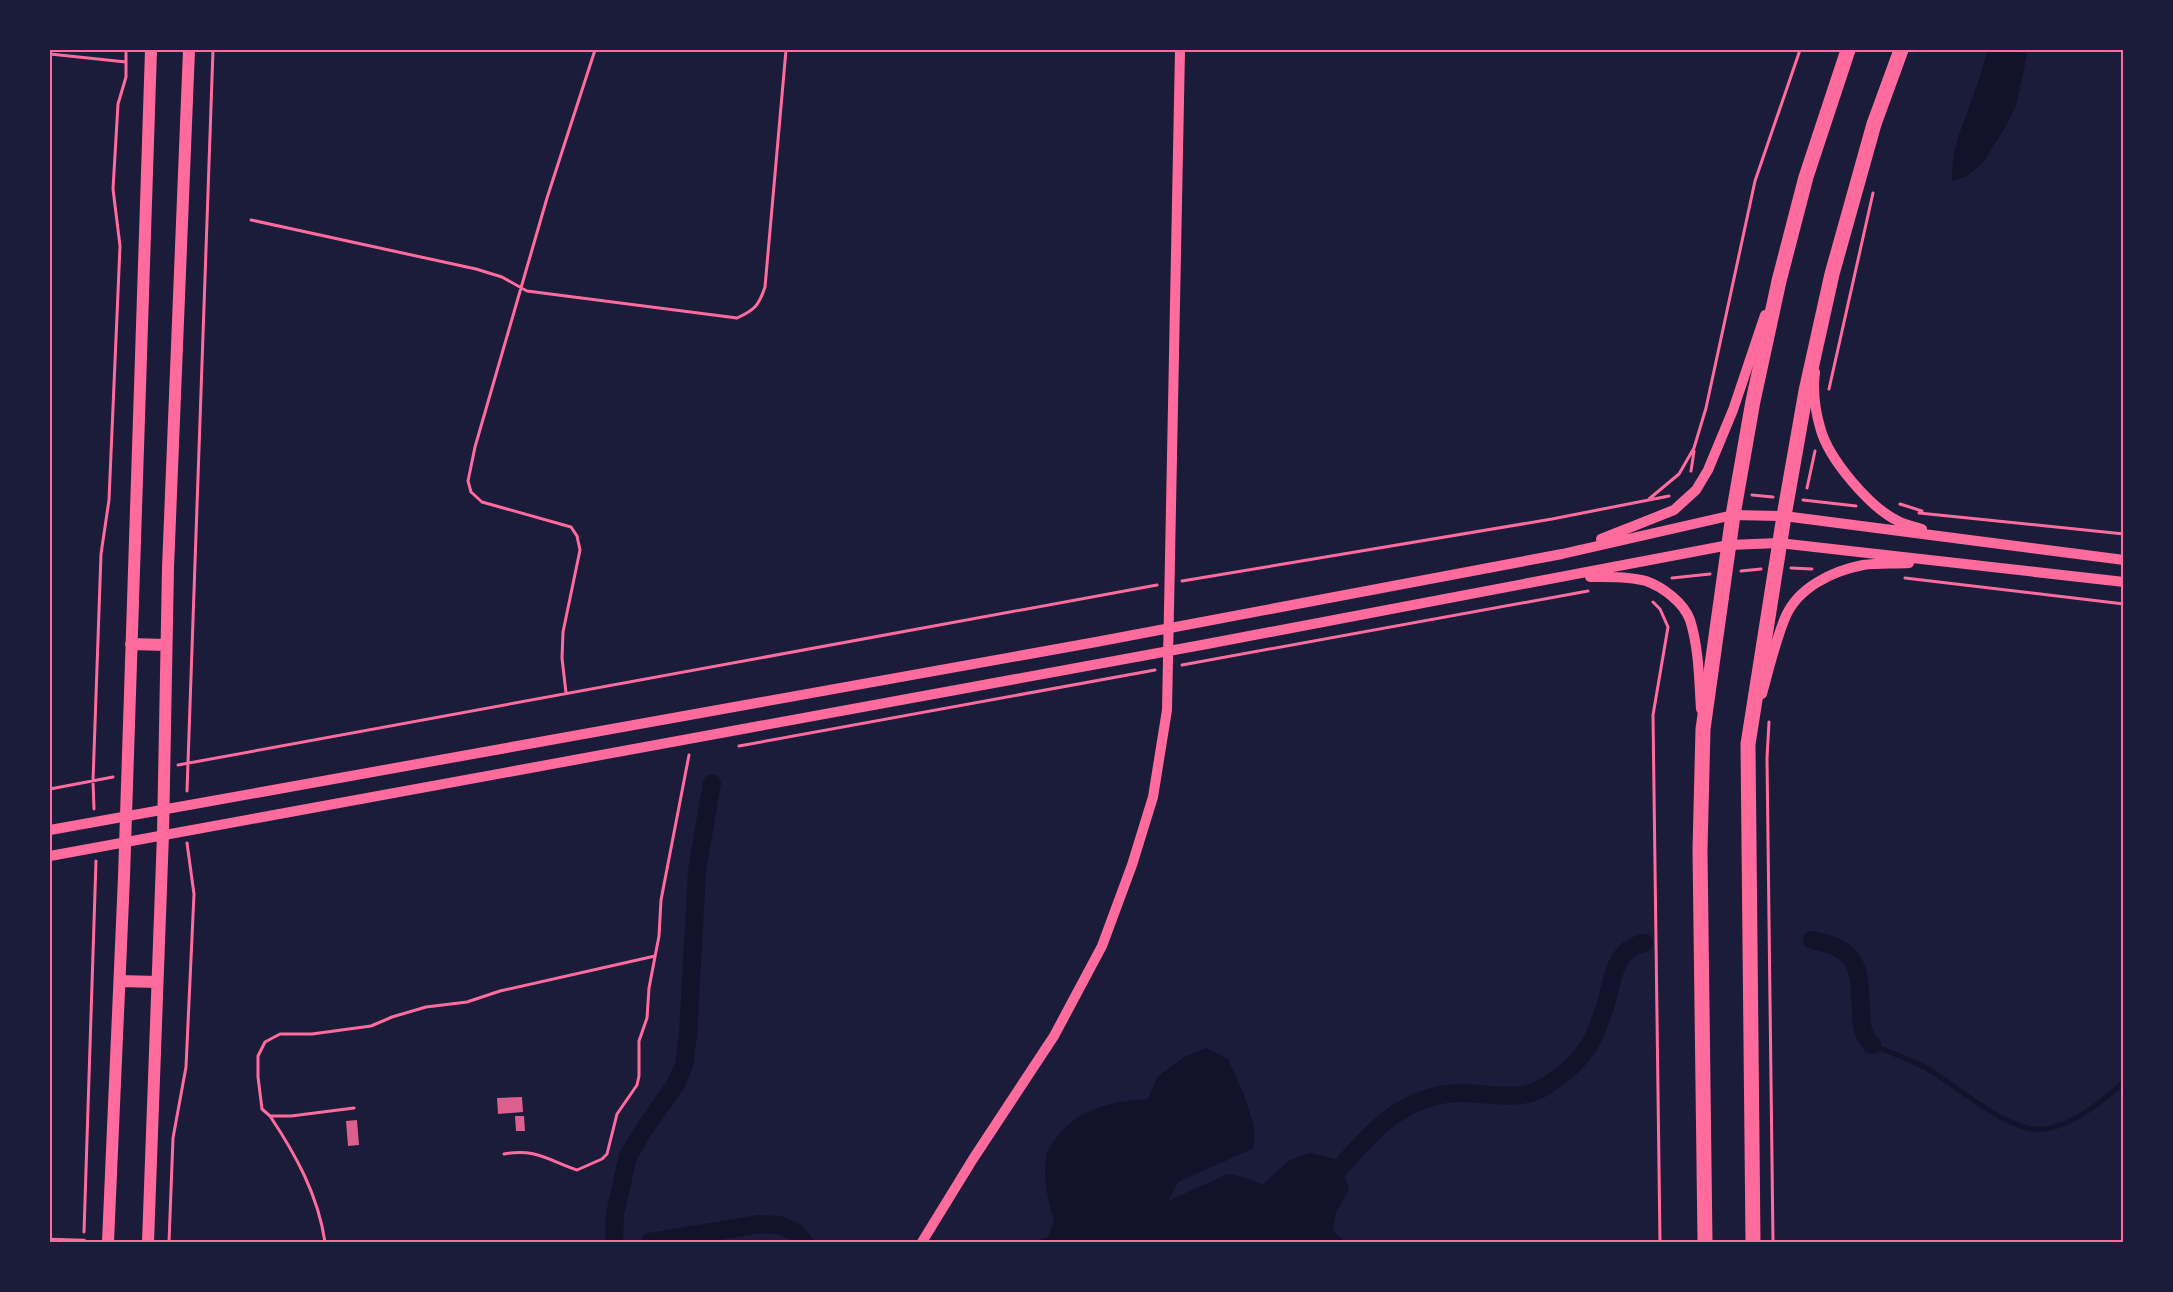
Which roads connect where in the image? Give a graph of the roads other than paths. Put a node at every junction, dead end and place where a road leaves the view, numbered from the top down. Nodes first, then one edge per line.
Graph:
1 (151, 50) edge
2 (189, 50) edge
3 (1180, 50) edge
4 (1848, 50) edge
5 (1901, 50) edge
6 (1794, 224) junction
7 (1819, 333) junction
8 (1733, 515) junction
9 (1784, 516) junction
10 (1948, 537) junction
11 (1779, 543) junction
12 (1729, 545) junction
13 (1562, 554) junction
14 (2124, 560) edge
15 (1949, 562) junction
16 (1566, 577) junction
17 (2124, 582) edge
18 (1169, 627) junction
19 (131, 644) junction
20 (166, 645) junction
21 (1168, 651) junction
22 (1703, 729) junction
23 (1748, 744) junction
24 (163, 808) junction
25 (125, 816) junction
26 (50, 830) edge
27 (163, 834) junction
28 (124, 843) junction
29 (50, 856) edge
30 (120, 981) junction
31 (157, 982) junction
32 (50, 1240) edge
33 (84, 1241) road end
34 (108, 1242) edge
35 (148, 1242) edge
36 (922, 1242) edge
37 (1705, 1242) edge
38 (1753, 1242) edge

1 - 19 main road
2 - 20 main road
3 - 18 street
4 - 6 highway
5 - 7 highway
6 - 8 highway
6 - 13 street
7 - 9 highway
7 - 10 street
8 - 9 street
8 - 12 highway
8 - 13 street
9 - 10 street
9 - 11 highway
10 - 14 street
11 - 12 street
11 - 15 street
11 - 23 highway
12 - 16 street
12 - 22 highway
13 - 18 street
15 - 17 street
15 - 23 street
16 - 21 street
16 - 22 street
18 - 21 street
18 - 24 street
19 - 20 main road
19 - 25 main road
20 - 24 main road
21 - 27 street
21 - 36 street
22 - 37 highway
23 - 38 highway
24 - 25 street
24 - 27 main road
25 - 26 street
25 - 28 main road
27 - 28 street
27 - 31 main road
28 - 29 street
28 - 30 main road
30 - 31 main road
30 - 34 main road
31 - 35 main road
32 - 33 lane

